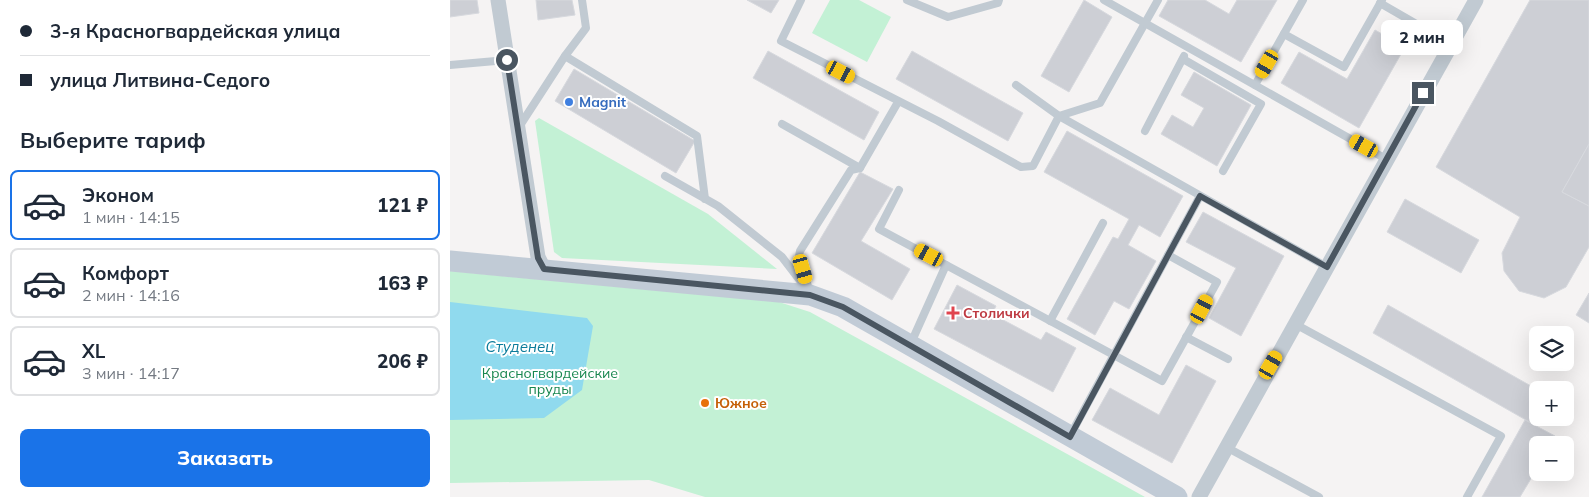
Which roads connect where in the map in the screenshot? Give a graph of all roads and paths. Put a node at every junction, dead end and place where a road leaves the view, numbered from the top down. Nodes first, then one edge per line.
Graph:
1 (498, 0) edge
2 (582, 0) edge
3 (801, 0) edge
4 (907, 0) edge
5 (999, 0) edge
6 (1104, 0) edge
7 (1158, 0) edge
8 (1303, 0) edge
9 (1476, 0) edge
10 (1381, 2) edge
11 (1145, 23) junction
12 (1284, 34) junction
13 (1451, 44) junction
14 (1188, 48) junction
15 (565, 56) junction
16 (1183, 59) junction
17 (507, 60) junction
18 (450, 66) edge
19 (1016, 84) dead end
20 (1255, 85) junction
21 (898, 102) junction
22 (1059, 116) junction
23 (782, 124) dead end
24 (518, 128) junction
25 (1145, 131) dead end
26 (1386, 159) junction
27 (860, 168) junction
28 (1223, 171) dead end
29 (665, 176) dead end
30 (899, 190) dead end
31 (1200, 196) junction
32 (705, 199) junction
33 (1103, 222) dead end
34 (1168, 255) junction
35 (450, 261) edge
36 (946, 265) junction
37 (1327, 267) junction
38 (544, 269) junction
39 (810, 295) junction
40 (1050, 320) junction
41 (1295, 324) junction
42 (1186, 337) junction
43 (910, 345) junction
44 (1114, 355) junction
45 (1228, 359) dead end
46 (1070, 437) junction
47 (1226, 447) junction
48 (1177, 497) edge
49 (1199, 497) edge
50 (1319, 497) edge
51 (1467, 497) edge

1 - 17 street
2 - 15 lane
3 - 21 lane
4 - 5 lane
6 - 11 lane
7 - 11 lane
8 - 12 lane
9 - 13 street
10 - 12 lane
10 - 13 lane
11 - 14 lane
11 - 22 lane
12 - 20 lane
13 - 26 street
14 - 16 lane
14 - 20 lane
15 - 24 lane
15 - 32 lane
16 - 25 lane
16 - 28 lane
17 - 18 lane
17 - 24 street
19 - 22 lane
20 - 26 lane
21 - 22 lane
21 - 27 lane
22 - 31 lane
23 - 27 lane
24 - 38 street
26 - 37 street
27 - 39 lane
29 - 32 lane
30 - 36 lane
31 - 34 lane
31 - 37 lane
32 - 39 lane
33 - 40 lane
34 - 42 lane
34 - 44 lane
35 - 38 street
36 - 40 lane
36 - 43 lane
37 - 41 street
38 - 39 street
39 - 43 street
40 - 44 lane
41 - 47 street
41 - 51 lane
42 - 44 lane
42 - 45 lane
43 - 46 street
44 - 46 lane
46 - 48 street
47 - 49 street
47 - 50 lane

